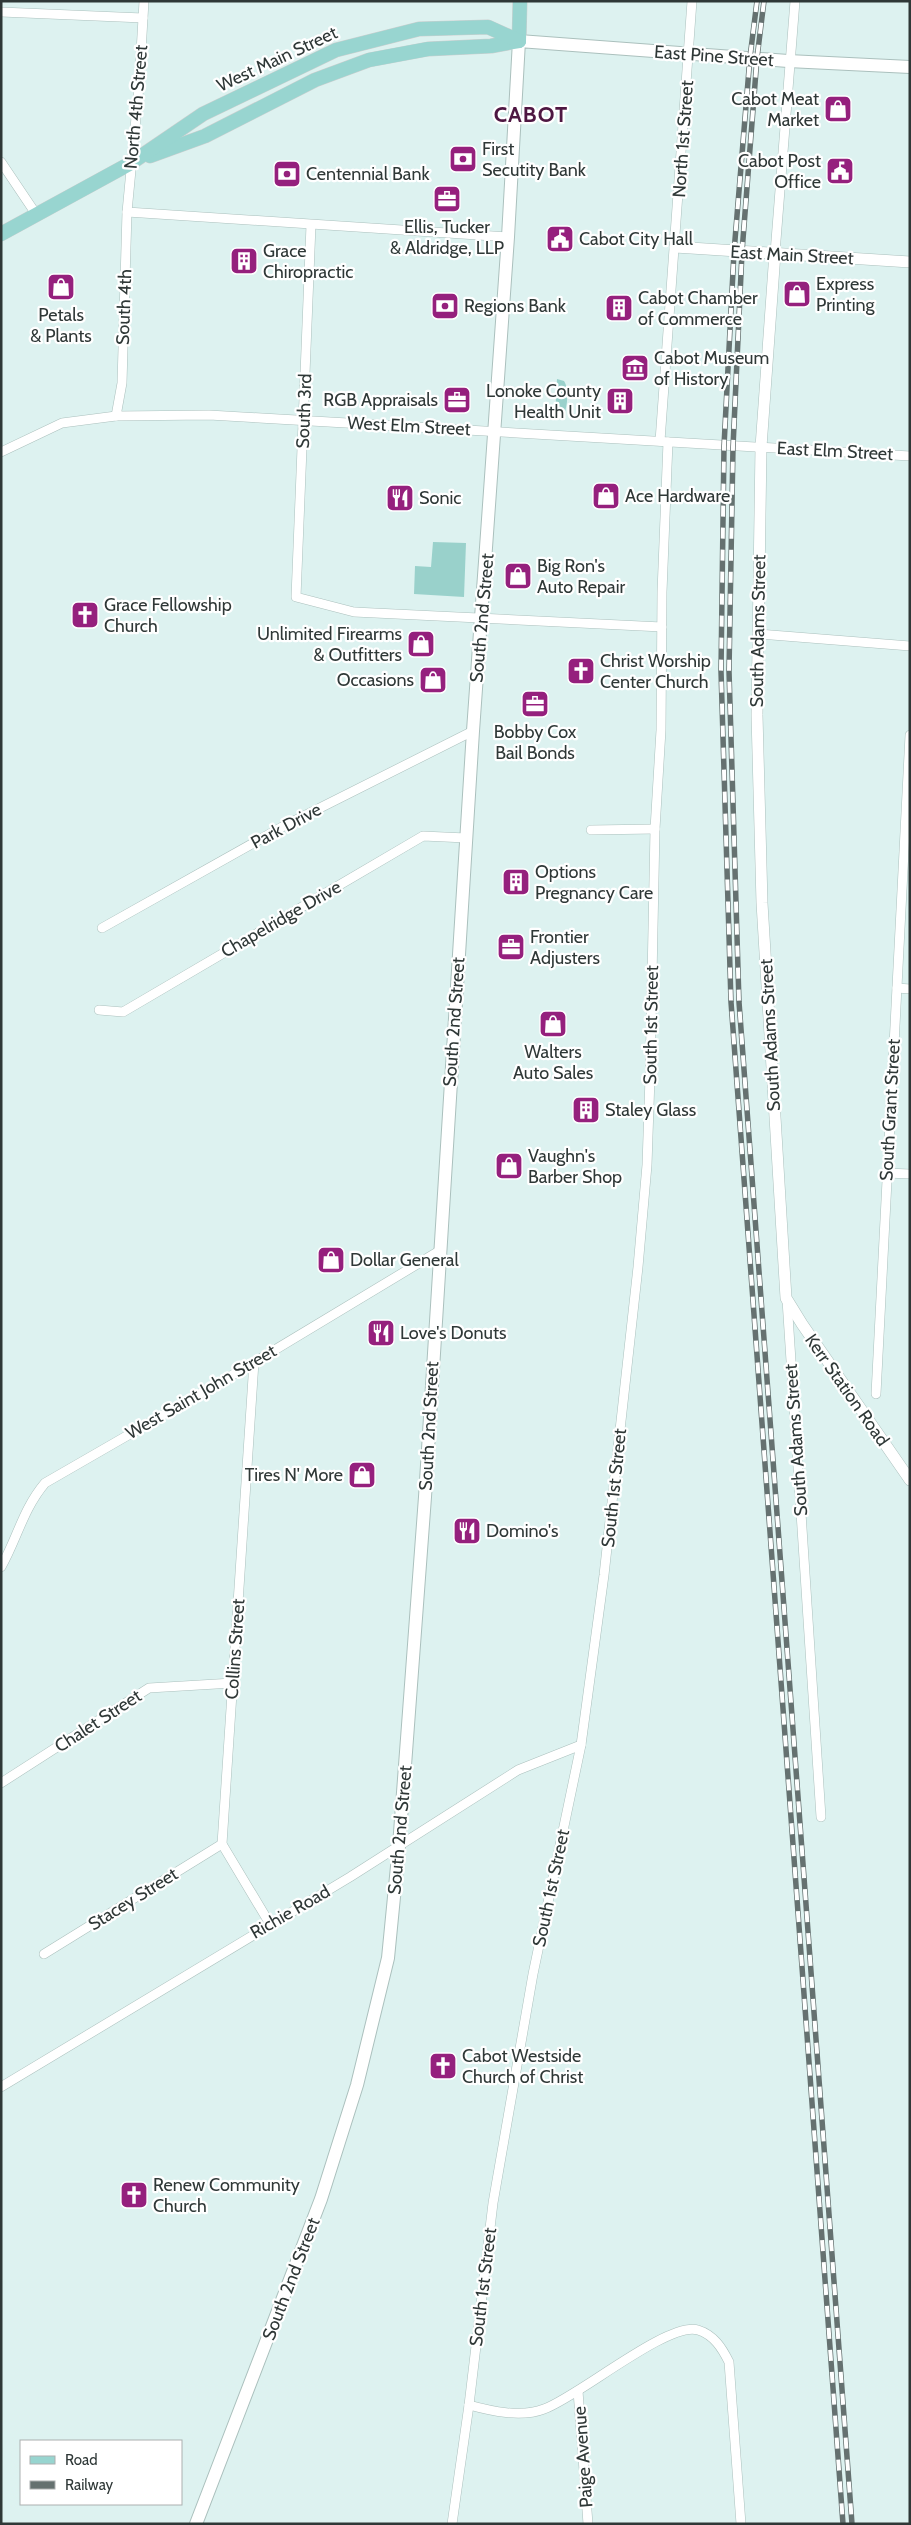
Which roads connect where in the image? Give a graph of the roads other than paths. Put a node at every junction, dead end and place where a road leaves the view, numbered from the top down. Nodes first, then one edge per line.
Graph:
1 (144, 1) edge
2 (520, 1) edge
3 (692, 1) edge
4 (795, 1) edge
5 (1, 12) edge
6 (143, 18) junction
7 (519, 41) junction
8 (687, 54) junction
9 (788, 61) junction
10 (910, 67) edge
11 (1, 162) edge
12 (131, 163) junction
13 (127, 212) junction
14 (36, 214) junction
15 (312, 224) junction
16 (1, 234) edge
17 (508, 237) junction
18 (675, 247) junction
19 (775, 253) junction
20 (910, 262) edge
21 (116, 416) junction
22 (304, 421) junction
23 (496, 430) junction
24 (664, 442) junction
25 (761, 447) junction
26 (1, 452) edge
27 (910, 456) edge
28 (480, 617) junction
29 (662, 627) junction
30 (758, 634) junction
31 (910, 646) edge
32 (473, 731) junction
33 (910, 735) edge
34 (655, 829) junction
35 (591, 830) dead end
36 (466, 838) junction
37 (102, 928) dead end
38 (896, 988) junction
39 (910, 989) edge
40 (99, 1010) dead end
41 (886, 1173) junction
42 (910, 1174) edge
43 (439, 1250) junction
44 (786, 1298) junction
45 (254, 1362) junction
46 (876, 1394) dead end
47 (910, 1480) edge
48 (1, 1568) edge
49 (233, 1683) junction
50 (581, 1745) junction
51 (1, 1783) edge
52 (821, 1817) dead end
53 (222, 1844) junction
54 (399, 1846) junction
55 (270, 1924) junction
56 (44, 1954) dead end
57 (1, 2087) edge
58 (578, 2391) junction
59 (469, 2405) junction
60 (196, 2524) edge
61 (452, 2524) edge
62 (588, 2524) edge
63 (741, 2524) edge

1 - 6 street, North 4th Street
2 - 7 main road
3 - 8 street, North 1st Street
4 - 9 street
5 - 6 street
6 - 12 street, North 4th Street
7 - 8 main road, East Pine Street
7 - 12 main road, West Main Street
7 - 12 main road, West Main Street
7 - 17 main road, South 2nd Street
8 - 9 main road, East Pine Street
8 - 18 street, North 1st Street
9 - 10 main road, East Pine Street
9 - 19 street
11 - 14 street
12 - 13 street, North 4th Street
12 - 14 main road, West Main Street
13 - 15 street
13 - 21 street, South 4th
14 - 16 main road, West Main Street
15 - 17 street
15 - 22 street, South 3rd
17 - 23 main road, South 2nd Street
18 - 19 street, East Main Street
18 - 24 street, South 1st Street
19 - 20 street, East Main Street
19 - 25 street, South Adams Street
21 - 22 street, West Elm Street
21 - 26 street, West Elm Street
22 - 23 street, West Elm Street
22 - 28 street, South 3rd
23 - 24 street, West Elm Street
23 - 28 main road, South 2nd Street
24 - 25 street, West Elm Street
24 - 29 street, South 1st Street
25 - 27 street, East Elm Street
25 - 30 street, South Adams Street
28 - 29 street
28 - 32 main road, South 2nd Street
29 - 34 street, South 1st Street
30 - 31 street
30 - 44 street, South Adams Street
32 - 36 main road, South 2nd Street
32 - 37 street, Park Drive
33 - 38 street, South Grant Street
34 - 35 street
34 - 50 street, South 1st Street
36 - 40 street, Chapelridge Drive
36 - 43 main road, South 2nd Street
38 - 39 street
38 - 41 street, South Grant Street
41 - 42 street
41 - 46 street, South Grant Street
43 - 45 street, West Saint John Street
43 - 54 main road, South 2nd Street
44 - 47 street, Kerr Station Road
44 - 52 street, South Adams Street
45 - 48 street, West Saint John Street
45 - 49 street, Collins Street
49 - 51 street, Chalet Street
49 - 53 street, Collins Street
50 - 54 street, Richie Road
50 - 59 street, South 1st Street
53 - 55 street
53 - 56 street, Stacey Street
54 - 55 street, Richie Road
54 - 60 main road, South 2nd Street
55 - 57 street, Richie Road
58 - 59 street
58 - 62 street, Paige Avenue
58 - 63 street
59 - 61 street, South 1st Street

